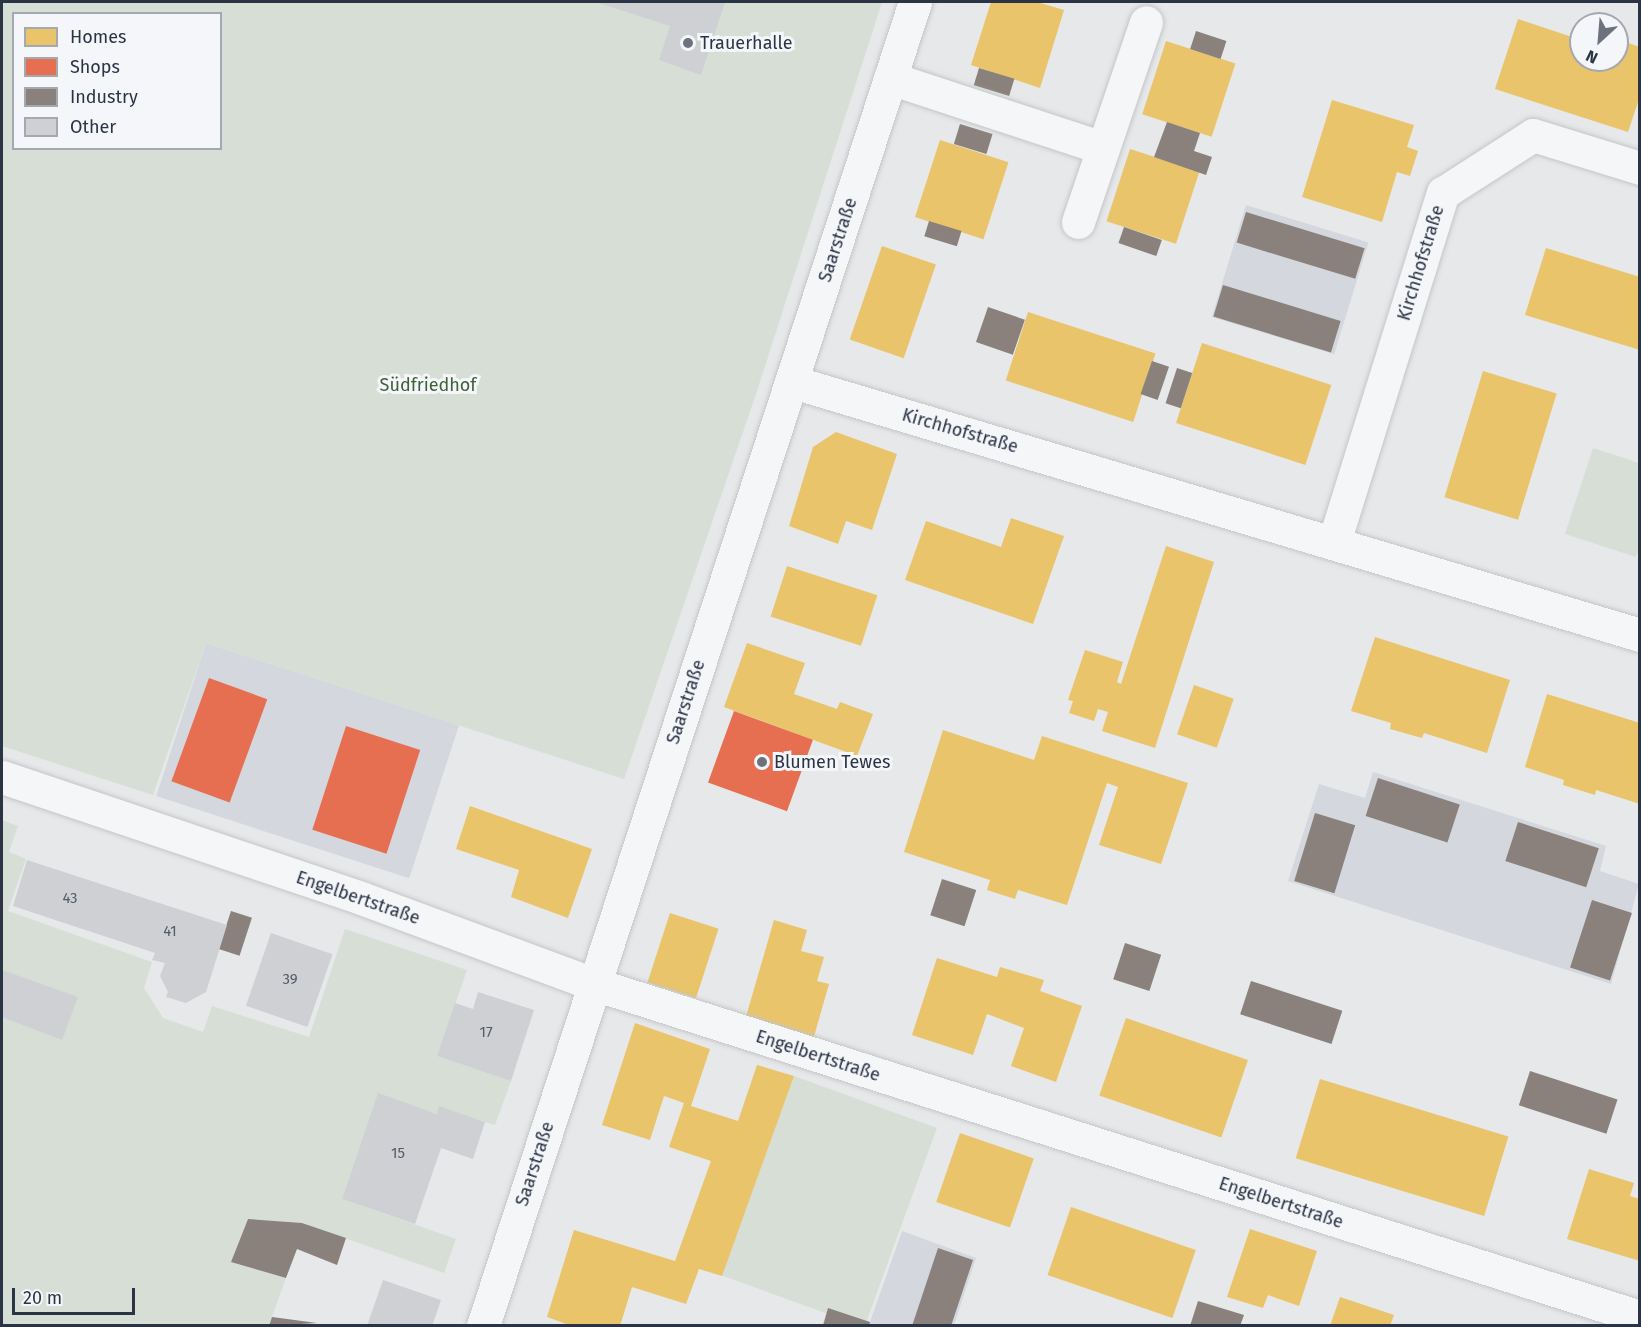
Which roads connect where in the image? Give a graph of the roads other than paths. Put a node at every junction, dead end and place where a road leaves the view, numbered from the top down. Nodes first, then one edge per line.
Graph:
1 (915, 2) edge
2 (1146, 22) dead end
3 (890, 78) junction
4 (1103, 148) junction
5 (1640, 168) edge
6 (1078, 222) dead end
7 (793, 382) junction
8 (1334, 542) junction
9 (1640, 635) edge
10 (2, 777) edge
11 (594, 984) junction
12 (1640, 1317) edge
13 (483, 1326) edge

1 - 3 street, Saarstraße
2 - 4 street
3 - 4 street
3 - 7 street, Saarstraße
4 - 6 street
5 - 8 street, Kirchhofstraße
7 - 8 street, Kirchhofstraße
7 - 11 street, Saarstraße
8 - 9 street, Kirchhofstraße
10 - 11 street, Engelbertstraße
11 - 12 street, Engelbertstraße
11 - 13 street, Saarstraße

